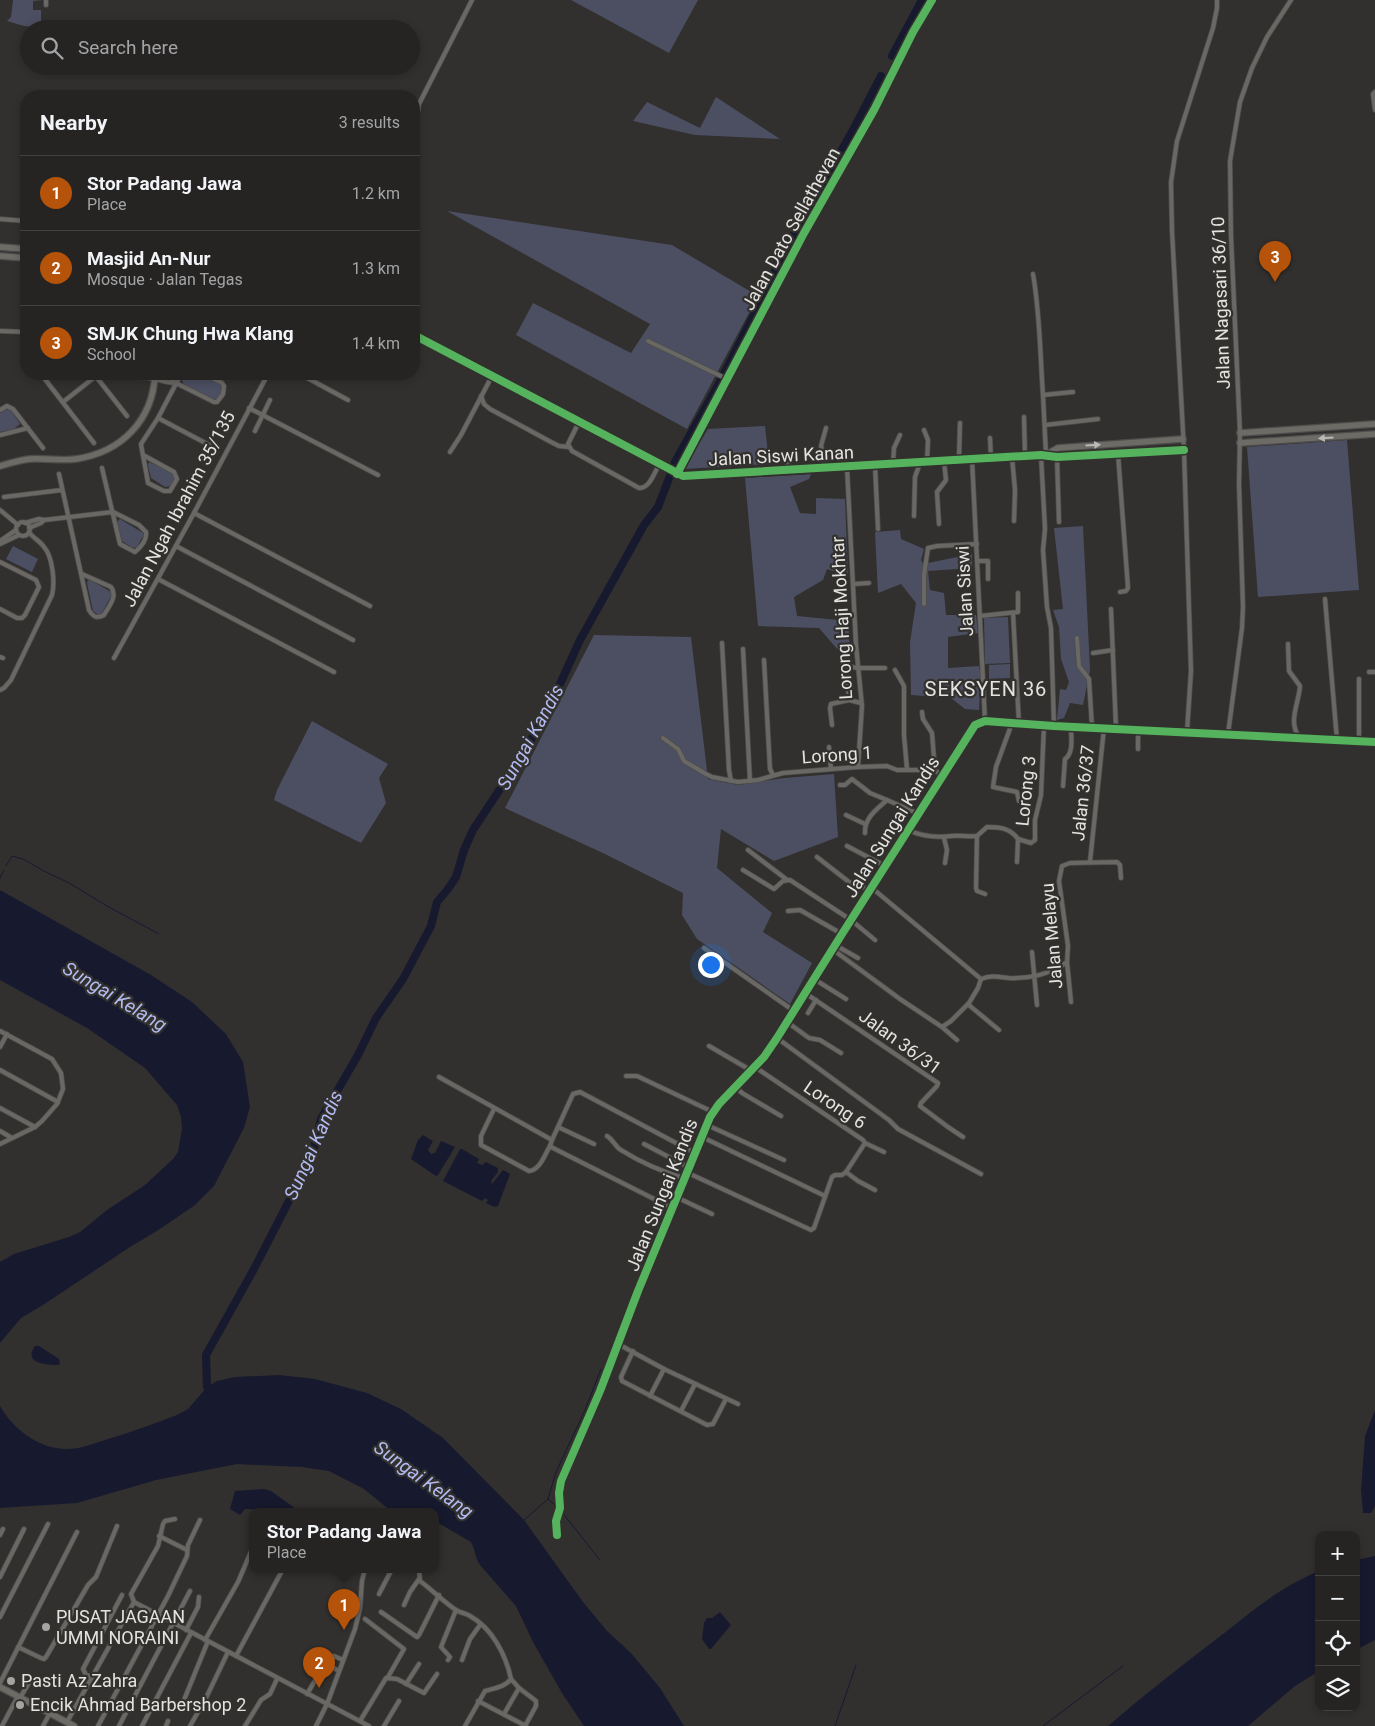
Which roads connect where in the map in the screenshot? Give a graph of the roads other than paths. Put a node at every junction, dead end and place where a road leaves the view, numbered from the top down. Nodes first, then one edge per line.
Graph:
1 (46, 0) edge
2 (472, 0) edge
3 (932, 0) edge
4 (1217, 0) edge
5 (1291, 0) edge
6 (46, 5) dead end
7 (1375, 92) edge
8 (420, 102) edge
9 (1375, 110) edge
10 (0, 219) edge
11 (20, 221) edge
12 (0, 247) edge
13 (20, 248) edge
14 (0, 256) edge
15 (20, 258) edge
16 (1033, 274) dead end
17 (0, 331) edge
18 (20, 332) edge
19 (420, 338) edge
20 (648, 341) dead end
21 (492, 376) junction
22 (726, 379) junction
23 (46, 380) edge
24 (89, 380) edge
25 (99, 380) edge
26 (154, 380) edge
27 (161, 380) edge
28 (172, 380) edge
29 (177, 380) edge
30 (218, 380) edge
31 (265, 380) edge
32 (311, 380) edge
33 (176, 383) junction
34 (1073, 392) dead end
35 (1043, 395) junction
36 (481, 396) junction
37 (270, 400) dead end
38 (348, 400) dead end
39 (63, 402) junction
40 (249, 408) junction
41 (0, 410) edge
42 (263, 415) junction
43 (127, 416) dead end
44 (1024, 417) dead end
45 (158, 418) junction
46 (1098, 420) dead end
47 (579, 422) junction
48 (960, 423) dead end
49 (1375, 424) edge
50 (1045, 425) junction
51 (28, 428) junction
52 (826, 428) dead end
53 (924, 430) dead end
54 (255, 431) dead end
55 (1252, 432) junction
56 (0, 434) edge
57 (1240, 434) junction
58 (1375, 434) edge
59 (900, 435) dead end
60 (990, 438) dead end
61 (1183, 439) junction
62 (1168, 440) junction
63 (1254, 442) junction
64 (94, 443) dead end
65 (1240, 443) junction
66 (213, 447) dead end
67 (569, 447) junction
68 (43, 448) dead end
69 (1168, 450) junction
70 (1184, 450) junction
71 (450, 452) dead end
72 (1118, 454) junction
73 (143, 455) junction
74 (1044, 455) junction
75 (796, 456) dead end
76 (1024, 456) junction
77 (1012, 457) junction
78 (1057, 457) junction
79 (991, 458) junction
80 (972, 459) junction
81 (959, 460) junction
82 (944, 461) junction
83 (927, 462) junction
84 (920, 463) junction
85 (659, 464) junction
86 (892, 464) junction
87 (875, 465) junction
88 (0, 466) edge
89 (847, 467) junction
90 (102, 468) dead end
91 (827, 469) junction
92 (788, 470) junction
93 (676, 473) junction
94 (60, 474) dead end
95 (378, 475) dead end
96 (62, 490) junction
97 (4, 497) dead end
98 (0, 510) edge
99 (113, 512) junction
100 (194, 514) junction
101 (914, 516) dead end
102 (69, 518) junction
103 (44, 520) junction
104 (1014, 521) dead end
105 (1059, 522) dead end
106 (25, 523) junction
107 (938, 524) dead end
108 (17, 528) junction
109 (878, 529) dead end
110 (29, 530) junction
111 (19, 535) junction
112 (0, 542) edge
113 (977, 544) junction
114 (176, 546) junction
115 (0, 562) edge
116 (978, 562) junction
117 (82, 574) junction
118 (158, 579) junction
119 (988, 579) dead end
120 (868, 583) dead end
121 (854, 584) junction
122 (1120, 592) dead end
123 (1018, 593) dead end
124 (1325, 599) dead end
125 (924, 604) dead end
126 (370, 606) dead end
127 (1111, 608) dead end
128 (0, 609) edge
129 (1013, 613) junction
130 (980, 616) junction
131 (1077, 638) dead end
132 (353, 640) dead end
133 (722, 643) dead end
134 (1288, 644) dead end
135 (743, 649) dead end
136 (1113, 650) junction
137 (1093, 652) dead end
138 (114, 658) dead end
139 (764, 660) dead end
140 (846, 666) dead end
141 (858, 668) junction
142 (885, 668) dead end
143 (895, 670) dead end
144 (334, 672) dead end
145 (1369, 672) dead end
146 (1375, 672) edge
147 (847, 673) dead end
148 (1359, 679) dead end
149 (0, 690) edge
150 (849, 700) junction
151 (862, 703) junction
152 (922, 712) dead end
153 (985, 721) junction
154 (1012, 723) junction
155 (1019, 724) junction
156 (832, 725) dead end
157 (1044, 725) junction
158 (1054, 726) junction
159 (1071, 727) junction
160 (1092, 727) junction
161 (1104, 728) junction
162 (1116, 728) junction
163 (1139, 729) junction
164 (1186, 732) junction
165 (1228, 734) junction
166 (663, 738) dead end
167 (1300, 738) junction
168 (1337, 740) junction
169 (1359, 741) junction
170 (1375, 742) edge
171 (829, 746) dead end
172 (1138, 750) dead end
173 (858, 766) junction
174 (832, 769) junction
175 (907, 769) junction
176 (935, 771) junction
177 (773, 775) junction
178 (943, 775) junction
179 (732, 781) junction
180 (750, 781) junction
181 (840, 785) dead end
182 (1063, 786) dead end
183 (887, 800) junction
184 (1019, 801) dead end
185 (919, 814) junction
186 (846, 815) dead end
187 (865, 824) junction
188 (908, 830) junction
189 (866, 833) dead end
190 (977, 836) junction
191 (944, 838) junction
192 (1018, 839) junction
193 (847, 846) dead end
194 (748, 850) dead end
195 (816, 857) dead end
196 (1017, 862) dead end
197 (1090, 862) junction
198 (945, 863) dead end
199 (885, 866) junction
200 (743, 870) dead end
201 (1121, 878) dead end
202 (786, 879) junction
203 (871, 889) junction
204 (985, 894) dead end
205 (788, 911) dead end
206 (851, 920) junction
207 (842, 934) junction
208 (875, 940) dead end
209 (834, 947) junction
210 (704, 948) dead end
211 (1032, 952) dead end
212 (858, 958) dead end
213 (1067, 962) junction
214 (1062, 966) junction
215 (1068, 968) junction
216 (1034, 976) junction
217 (814, 979) junction
218 (981, 979) junction
219 (805, 993) junction
220 (846, 999) dead end
221 (816, 1000) junction
222 (1072, 1002) dead end
223 (969, 1003) junction
224 (1037, 1005) dead end
225 (794, 1011) junction
226 (808, 1013) dead end
227 (787, 1022) junction
228 (942, 1027) junction
229 (0, 1030) edge
230 (999, 1030) dead end
231 (7, 1034) junction
232 (778, 1038) junction
233 (957, 1040) dead end
234 (709, 1046) dead end
235 (0, 1047) edge
236 (840, 1053) dead end
237 (753, 1069) junction
238 (0, 1070) edge
239 (626, 1076) dead end
240 (439, 1077) dead end
241 (736, 1087) junction
242 (58, 1102) junction
243 (0, 1108) edge
244 (494, 1109) junction
245 (713, 1112) junction
246 (781, 1116) dead end
247 (706, 1125) junction
248 (35, 1127) junction
249 (558, 1127) junction
250 (0, 1132) edge
251 (607, 1136) dead end
252 (702, 1137) junction
253 (963, 1137) dead end
254 (12, 1138) junction
255 (552, 1140) junction
256 (865, 1143) junction
257 (0, 1144) edge
258 (594, 1144) dead end
259 (644, 1144) dead end
260 (550, 1146) junction
261 (695, 1152) junction
262 (884, 1152) dead end
263 (784, 1160) dead end
264 (846, 1172) junction
265 (686, 1173) junction
266 (982, 1174) dead end
267 (875, 1190) dead end
268 (825, 1196) junction
269 (676, 1197) junction
270 (672, 1208) junction
271 (712, 1214) dead end
272 (638, 1291) joint
273 (618, 1344) junction
274 (633, 1351) junction
275 (664, 1369) junction
276 (695, 1384) junction
277 (650, 1396) junction
278 (726, 1399) junction
279 (738, 1404) dead end
280 (681, 1411) junction
281 (175, 1519) dead end
282 (200, 1520) dead end
283 (48, 1524) dead end
284 (117, 1526) dead end
285 (3, 1529) dead end
286 (24, 1529) dead end
287 (77, 1532) dead end
288 (0, 1535) edge
289 (558, 1535) dead end
290 (159, 1536) junction
291 (187, 1550) junction
292 (249, 1556) edge
293 (281, 1573) edge
294 (364, 1573) edge
295 (390, 1573) edge
296 (419, 1573) edge
297 (0, 1577) edge
298 (419, 1579) junction
299 (190, 1591) dead end
300 (379, 1594) dead end
301 (439, 1595) junction
302 (122, 1596) dead end
303 (198, 1597) dead end
304 (134, 1602) junction
305 (404, 1605) dead end
306 (456, 1610) junction
307 (381, 1612) dead end
308 (157, 1614) junction
309 (0, 1617) edge
310 (365, 1619) dead end
311 (174, 1623) junction
312 (480, 1625) junction
313 (186, 1630) junction
314 (191, 1633) junction
315 (206, 1640) junction
316 (18, 1647) junction
317 (228, 1652) junction
318 (236, 1656) junction
319 (343, 1660) junction
320 (448, 1660) dead end
321 (462, 1660) dead end
322 (419, 1664) dead end
323 (328, 1665) junction
324 (339, 1671) junction
325 (437, 1674) dead end
326 (92, 1677) junction
327 (388, 1677) junction
328 (277, 1679) junction
329 (511, 1679) junction
330 (30, 1681) dead end
331 (0, 1682) edge
332 (406, 1684) junction
333 (0, 1687) edge
334 (519, 1688) junction
335 (307, 1694) junction
336 (19, 1697) junction
337 (184, 1700) dead end
338 (399, 1701) dead end
339 (478, 1702) junction
340 (327, 1704) junction
341 (50, 1713) junction
342 (504, 1714) junction
343 (168, 1721) dead end
344 (360, 1721) junction
345 (68, 1722) junction
346 (467, 1725) edge
347 (2, 1726) edge
348 (43, 1726) edge
349 (74, 1726) edge
350 (98, 1726) edge
351 (119, 1726) edge
352 (142, 1726) edge
353 (166, 1726) edge
354 (190, 1726) edge
355 (245, 1726) edge
356 (316, 1726) edge
357 (369, 1726) edge
358 (384, 1726) edge
359 (526, 1726) edge

1 - 6 street
2 - 8 street
3 - 22 street, Jalan Dato Sellathevan
4 - 61 street
5 - 57 street, Jalan Nagasari 36/10
7 - 9 street
10 - 11 street
12 - 13 street
14 - 15 street
16 - 35 street
17 - 18 street
19 - 21 street, Jalan Siswi Kanan
20 - 22 street
21 - 36 street
21 - 47 street, Jalan Siswi Kanan
22 - 93 street, Jalan Dato Sellathevan
23 - 39 street
24 - 39 street
25 - 43 street
26 - 88 street
27 - 33 street
28 - 33 street
29 - 33 street
30 - 33 street
31 - 40 street, Jalan Ngah Ibrahim 35/135
32 - 38 street
33 - 45 street
34 - 35 street
35 - 50 street
36 - 67 street
36 - 71 street
37 - 42 street
39 - 64 street
40 - 42 street
40 - 100 street, Jalan Ngah Ibrahim 35/135
41 - 51 street
42 - 54 street
42 - 95 street
44 - 76 street
45 - 66 street
45 - 73 street
46 - 50 street
47 - 67 street
47 - 85 street, Jalan Siswi Kanan
48 - 81 street
49 - 55 street
50 - 74 street
51 - 56 street
51 - 68 street
52 - 91 street
53 - 83 street
55 - 57 street
55 - 63 street
57 - 65 street, Jalan Nagasari 36/10
58 -> 63 street
59 - 86 street
60 - 79 street
61 - 62 street, Jalan Siswi Kanan
61 - 70 street
62 - 69 street
74 -> 62 street, Jalan Siswi Kanan
63 - 65 street
65 - 165 street, Jalan Nagasari 36/10
67 - 85 street
69 - 70 street, Jalan Siswi Kanan
69 - 72 street, Jalan Siswi Kanan
70 - 164 street
72 - 78 street, Jalan Siswi Kanan
72 - 122 street
73 - 73 street
74 - 76 street, Jalan Siswi Kanan
74 - 78 street, Jalan Siswi Kanan
74 - 158 street
75 - 92 street
76 - 77 street, Jalan Siswi Kanan
77 - 79 street, Jalan Siswi Kanan
77 - 104 street
78 - 105 street
79 - 80 street, Jalan Siswi Kanan
80 - 81 street, Jalan Siswi Kanan
80 - 113 street, Jalan Siswi
81 - 82 street, Jalan Siswi Kanan
82 - 83 street, Jalan Siswi Kanan
82 - 107 street
83 - 84 street, Jalan Siswi Kanan
84 - 86 street, Jalan Siswi Kanan
84 - 101 street
85 - 93 street, Jalan Siswi Kanan
86 - 87 street, Jalan Siswi Kanan
87 - 89 street, Jalan Siswi Kanan
87 - 109 street
89 - 91 street, Jalan Siswi Kanan
89 - 121 street, Lorong Haji Mokhtar
90 - 99 street
91 - 92 street, Jalan Siswi Kanan
92 - 93 street, Jalan Siswi Kanan
94 - 96 street
96 - 97 street
96 - 102 street
98 - 108 street
99 - 99 street
99 - 102 street
100 - 114 street, Jalan Ngah Ibrahim 35/135
100 - 126 street
102 - 103 street
102 - 117 street
103 - 106 street
103 - 110 street
106 - 108 street
106 - 110 street
108 - 111 street
108 - 112 street
110 - 111 street
110 - 149 street
111 - 112 street
113 - 116 street, Jalan Siswi
113 - 125 street
114 - 118 street, Jalan Ngah Ibrahim 35/135
114 - 132 street
115 - 128 street
116 - 119 street
116 - 130 street, Jalan Siswi
117 - 117 street
118 - 138 street, Jalan Ngah Ibrahim 35/135
118 - 144 street
120 - 121 street
121 - 141 street, Lorong Haji Mokhtar
123 - 129 street
124 - 168 street
127 - 136 street
129 - 130 street
129 - 155 street
130 - 153 street, Jalan Siswi
131 - 160 street
133 - 179 street
134 - 167 street
135 - 180 street
136 - 137 street
136 - 162 street
139 - 177 street
140 - 141 street
141 - 142 street
141 - 151 street, Lorong Haji Mokhtar
143 - 175 street
145 - 146 street
147 - 150 street
148 - 169 street
150 - 151 street
150 - 156 street
151 - 173 street, Lorong Haji Mokhtar
152 - 176 street
153 - 154 street
153 - 178 street, Jalan Sungai Kandis
154 - 155 street
154 - 184 street
155 - 157 street
157 - 158 street
157 - 192 street, Lorong 3
158 - 159 street
159 - 160 street
159 - 182 street
160 - 161 street
161 - 162 street
161 - 197 street, Jalan 36/37
162 - 163 street
163 - 164 street
163 - 172 street
164 - 165 street
165 - 167 street
166 - 179 street, Lorong 1
167 - 168 street
168 - 169 street
169 - 170 street
171 - 174 street
173 - 174 street, Lorong 1
173 - 175 street, Lorong 1
174 - 177 street, Lorong 1
175 - 176 street, Lorong 1
176 - 178 street, Lorong 1
177 - 180 street, Lorong 1
178 - 185 street, Jalan Sungai Kandis
179 - 180 street, Lorong 1
181 - 183 street
183 - 185 street
183 - 187 street
185 - 188 street, Jalan Sungai Kandis
186 - 187 street
187 - 189 street
188 - 191 street, Lorong 3
188 - 199 street, Jalan Sungai Kandis
190 - 191 street, Lorong 3
190 - 192 street, Lorong 3
190 - 204 street
191 - 198 street
192 - 196 street, Lorong 3
193 - 199 street
194 - 202 street
195 - 203 street
197 - 201 street, Jalan Melayu
197 - 213 street, Jalan Melayu
199 - 203 street, Jalan Sungai Kandis
200 - 202 street
202 - 206 street
203 - 206 street, Jalan Sungai Kandis
203 - 218 street
205 - 207 street
206 - 207 street, Jalan Sungai Kandis
206 - 208 street
207 - 209 street, Jalan Sungai Kandis
209 - 212 street
209 - 217 street, Jalan Sungai Kandis
209 - 228 street
210 - 225 street
211 - 216 street
213 - 214 street
213 - 215 street, Jalan Melayu
214 - 215 street
214 - 216 street
215 - 222 street, Jalan Melayu
216 - 218 street
216 - 224 street
217 - 219 street, Jalan Sungai Kandis
217 - 220 street
218 - 223 street
219 - 221 street, Jalan 36/31
219 - 225 street, Jalan Sungai Kandis
221 - 226 street
221 - 253 street, Jalan 36/31
223 - 228 street
223 - 230 street
225 - 227 street, Jalan Sungai Kandis
227 - 232 street, Jalan Sungai Kandis
227 - 236 street
228 - 233 street
229 - 231 street
231 - 235 street
231 - 242 street
232 - 237 street, Jalan Sungai Kandis
232 - 266 street
234 - 237 street, Lorong 6
237 - 241 street, Jalan Sungai Kandis
237 - 256 street, Lorong 6
238 - 242 street
239 - 245 street
240 - 244 street
241 - 245 street, Jalan Sungai Kandis
241 - 246 street
242 - 248 street
243 - 248 street
244 - 255 street
244 - 260 street
245 - 247 street, Jalan Sungai Kandis
247 - 252 street, Jalan Sungai Kandis
247 - 263 street
248 - 254 street
249 - 255 street
249 - 258 street
249 - 261 street
250 - 254 street
251 - 265 street
252 - 261 street, Jalan Sungai Kandis
252 - 268 street
254 - 257 street
255 - 260 street
256 - 262 street
256 - 264 street, Lorong 6
259 - 265 street
260 - 270 street
261 - 265 street, Jalan Sungai Kandis
264 - 267 street
264 - 268 street, Lorong 6
265 - 268 street
265 - 269 street, Jalan Sungai Kandis
269 - 270 street, Jalan Sungai Kandis
269 - 271 street
270 - 272 street, Jalan Sungai Kandis
272 - 273 street
273 - 274 street
273 - 289 street
274 - 275 street
274 - 277 street
275 - 276 street
275 - 277 street
276 - 278 street
276 - 280 street
277 - 280 street
278 - 279 street
278 - 280 street
281 - 290 street
282 - 291 street
283 - 309 street
284 - 316 street
285 - 288 street
286 - 297 street
287 - 316 street
290 - 291 street
290 - 304 street
291 - 308 street
292 - 315 street
293 - 318 street
294 - 319 street
295 - 300 street
296 - 298 street
298 - 301 street
298 - 305 street
299 - 311 street
301 - 306 street
301 - 307 street
302 - 326 street
303 - 313 street
304 - 308 street
304 - 326 street
306 - 312 street
306 - 320 street
308 - 311 street
308 - 350 street
310 - 327 street
311 - 313 street
311 - 351 street
312 - 321 street
312 - 329 street
313 - 314 street
314 - 315 street
314 - 352 street
315 - 317 street
315 - 337 street
316 - 331 street
317 - 318 street
317 - 354 street
318 - 328 street
319 - 323 street
319 - 324 street
322 - 332 street
323 - 324 street
323 - 335 street
324 - 340 street
325 - 332 street
326 - 345 street
327 - 332 street
327 - 344 street
328 - 335 street
328 - 355 street
329 - 334 street
329 - 339 street
330 - 336 street
333 - 336 street
334 - 342 street
334 - 359 street
335 - 340 street
336 - 341 street
336 - 347 street
338 - 358 street
339 - 342 street
339 - 346 street
340 - 344 street
340 - 356 street
341 - 345 street
341 - 348 street
342 - 359 street
343 - 353 street
344 - 357 street
345 - 349 street

